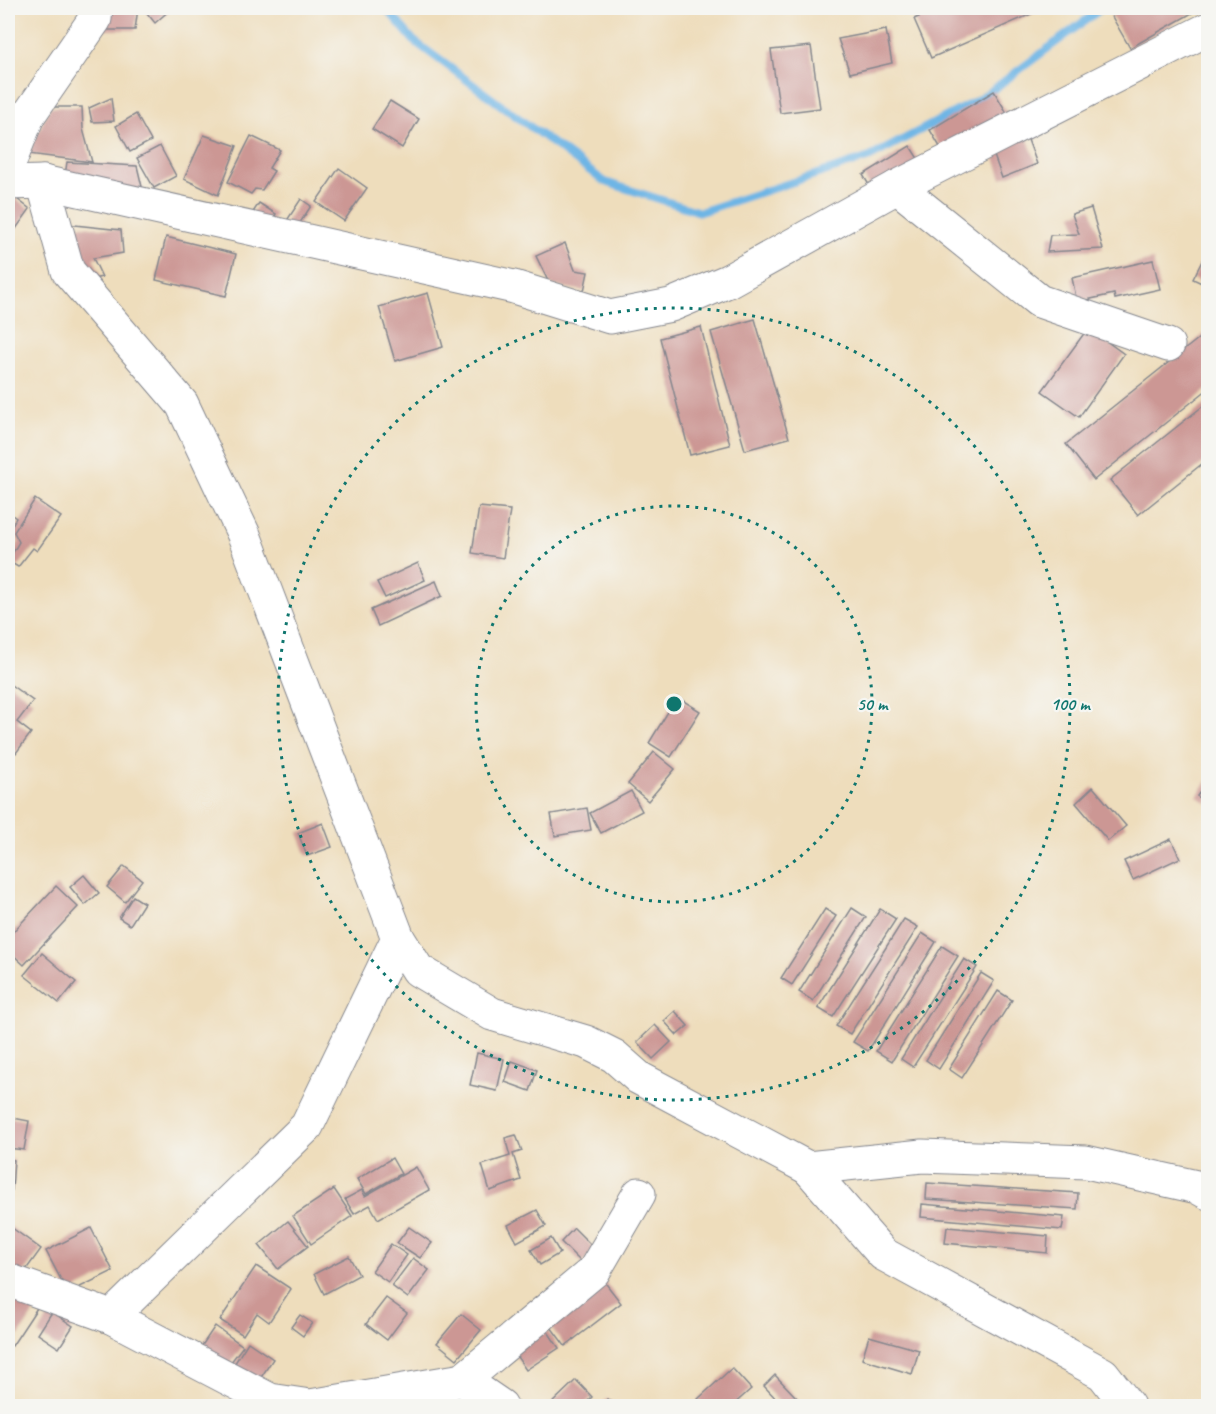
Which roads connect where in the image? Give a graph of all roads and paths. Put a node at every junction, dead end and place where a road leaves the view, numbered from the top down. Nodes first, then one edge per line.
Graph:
1 (96, 8) edge
2 (1209, 29) edge
3 (8, 166) edge
4 (43, 182) junction
5 (8, 183) edge
6 (897, 187) junction
7 (1168, 345) dead end
8 (398, 938) junction
9 (808, 1168) junction
10 (1209, 1193) edge
11 (639, 1194) dead end
12 (8, 1280) edge
13 (111, 1317) junction
14 (463, 1380) junction
15 (501, 1407) edge
16 (1128, 1407) edge

1 - 3 street
2 - 6 street
4 - 5 street
4 - 6 street
4 - 8 street
6 - 7 street
8 - 9 street
8 - 13 street
9 - 10 street
9 - 16 street
11 - 14 street
12 - 13 street
13 - 14 street
14 - 15 street

